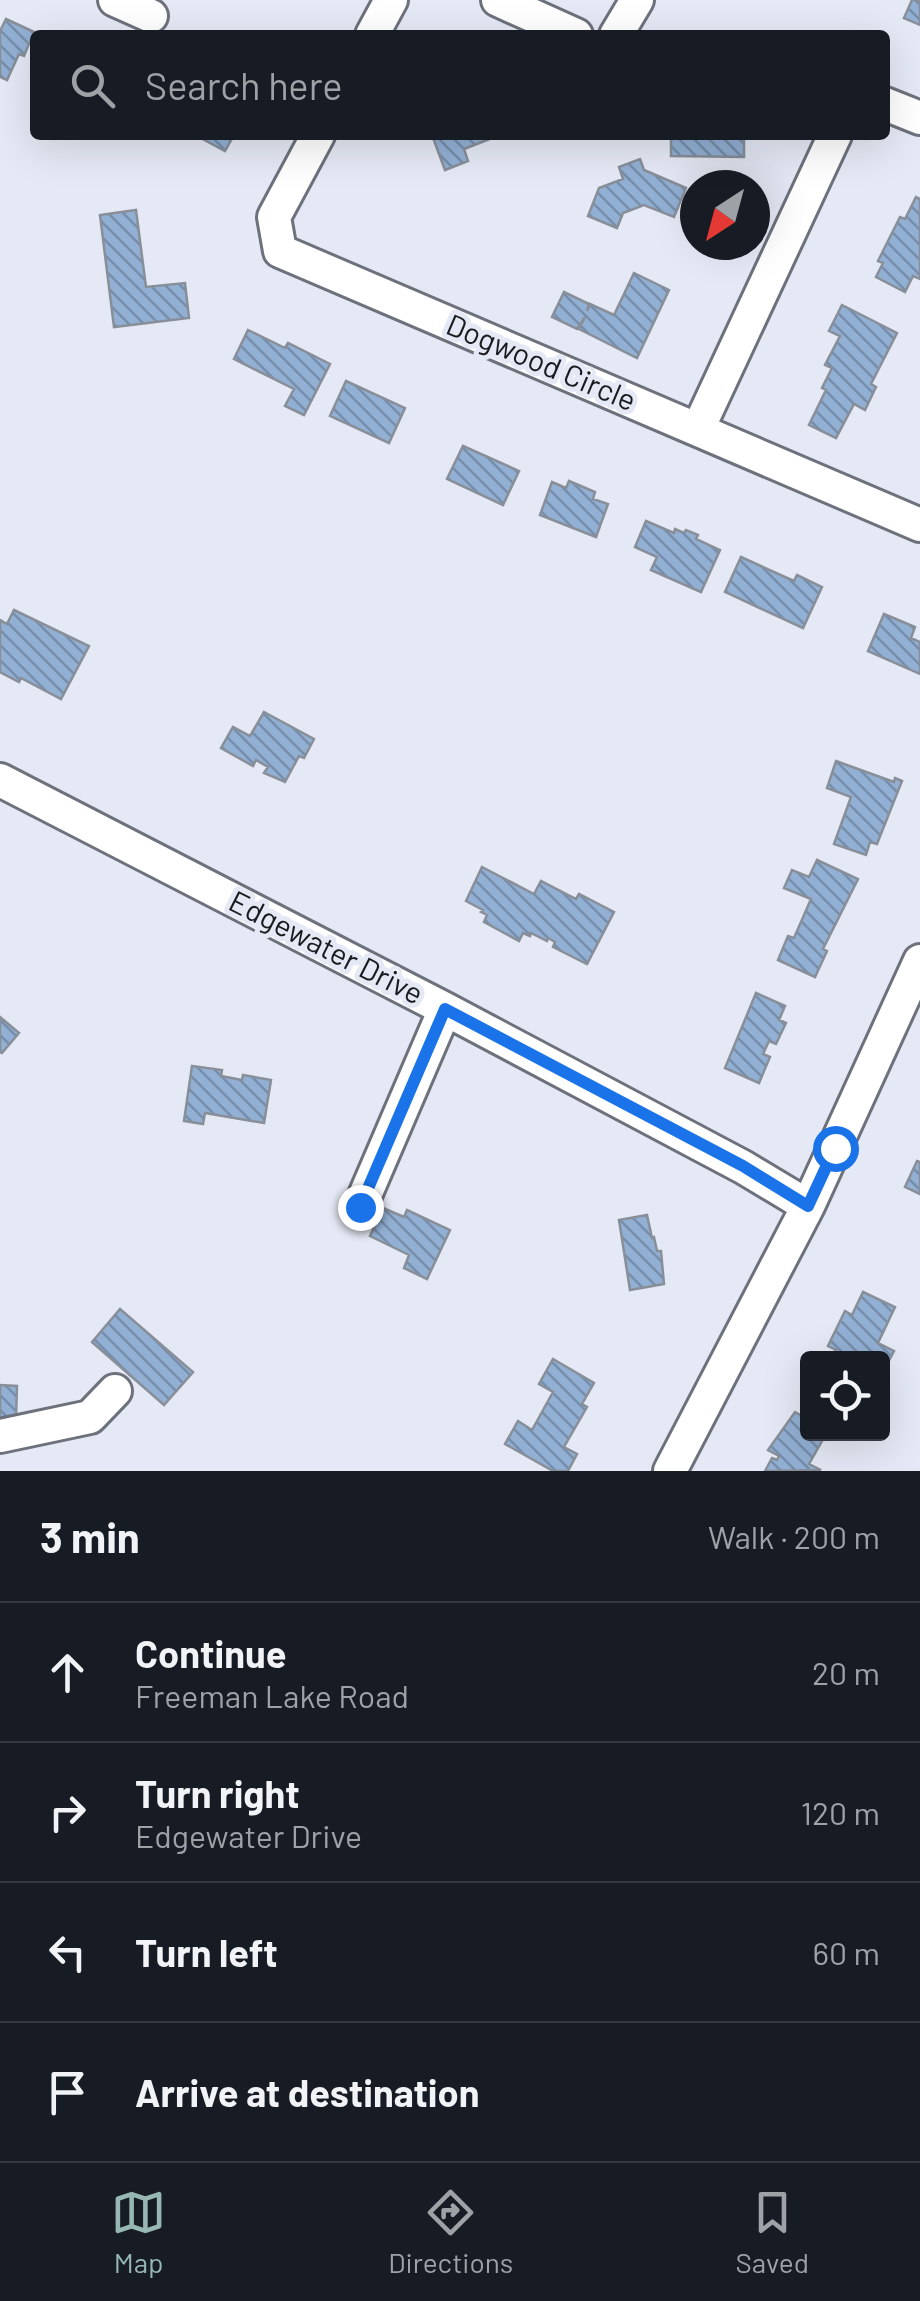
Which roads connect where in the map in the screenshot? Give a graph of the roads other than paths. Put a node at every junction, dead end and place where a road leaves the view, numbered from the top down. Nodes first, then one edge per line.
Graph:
1 (115, 0) edge
2 (390, 0) edge
3 (498, 0) edge
4 (638, 0) edge
5 (151, 16) dead end
6 (375, 30) edge
7 (565, 30) edge
8 (619, 30) edge
9 (890, 106) edge
10 (920, 118) edge
11 (315, 140) edge
12 (832, 140) edge
13 (698, 430) junction
14 (920, 525) edge
15 (0, 780) edge
16 (920, 961) edge
17 (445, 1009) junction
18 (808, 1206) junction
19 (360, 1207) dead end
20 (115, 1391) dead end
21 (0, 1436) edge
22 (670, 1471) edge

1 - 5 street
2 - 6 street
3 - 7 street
4 - 8 street
9 - 10 street
11 - 13 street, Dogwood Circle
12 - 13 street
13 - 14 street, Dogwood Circle
15 - 17 street, Edgewater Drive
16 - 18 street
17 - 18 street, Edgewater Drive
17 - 19 street
18 - 22 street
20 - 21 street

